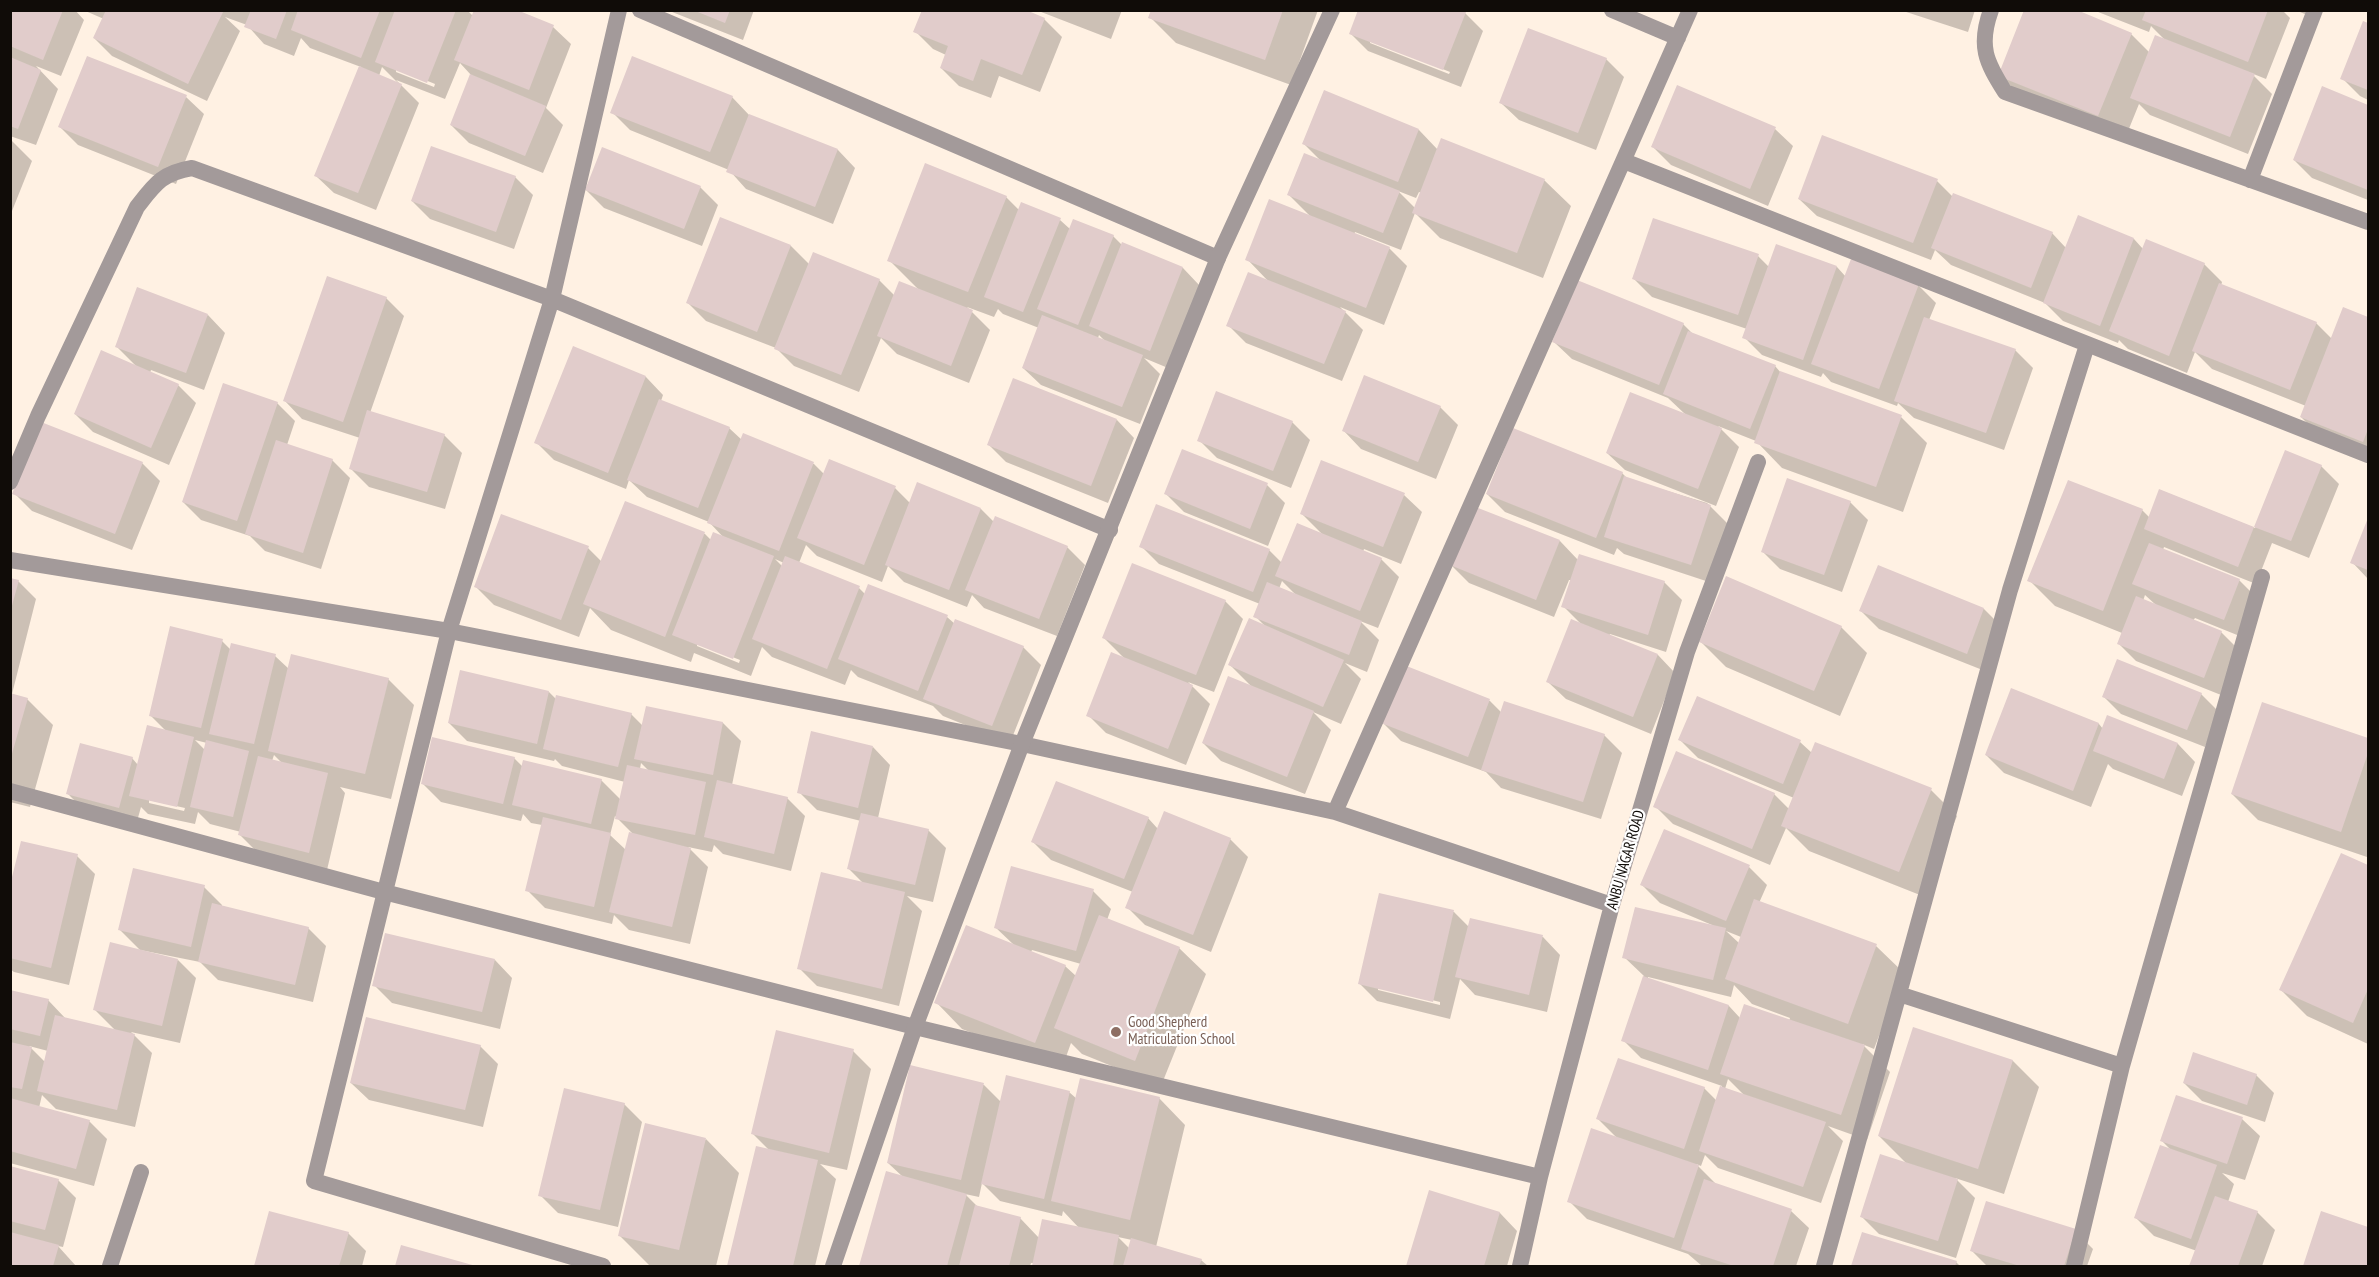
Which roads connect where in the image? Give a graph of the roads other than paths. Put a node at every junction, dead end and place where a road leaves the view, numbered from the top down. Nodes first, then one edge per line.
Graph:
1 (619, 10) edge
2 (640, 10) edge
3 (1332, 10) edge
4 (1612, 10) edge
5 (1690, 10) edge
6 (1991, 10) edge
7 (2315, 10) edge
8 (1678, 38) junction
9 (1624, 161) junction
10 (2250, 180) junction
11 (2368, 222) edge
12 (1218, 258) junction
13 (552, 299) junction
14 (2087, 345) junction
15 (2368, 455) edge
16 (1758, 462) dead end
17 (10, 482) edge
18 (1110, 530) junction
19 (10, 560) edge
20 (2262, 577) dead end
21 (449, 631) junction
22 (1022, 744) junction
23 (10, 791) edge
24 (1335, 812) junction
25 (384, 892) junction
26 (1612, 905) junction
27 (1899, 994) junction
28 (915, 1027) junction
29 (2122, 1066) junction
30 (141, 1172) dead end
31 (1540, 1177) junction
32 (110, 1266) edge
33 (603, 1266) edge
34 (833, 1266) edge
35 (1520, 1266) edge
36 (1824, 1266) edge
37 (2074, 1266) edge

1 - 13 street
2 - 12 street
3 - 12 street
4 - 8 street
5 - 8 street
6 - 10 street
7 - 10 street
8 - 9 street
9 - 14 street
9 - 24 street
10 - 11 street
12 - 18 street
13 - 17 street
13 - 18 street
13 - 21 street
14 - 15 street
14 - 27 street
16 - 26 street, ANBU NAGAR ROAD
18 - 22 street
19 - 21 street
20 - 29 street
21 - 22 street
21 - 25 street
22 - 24 street
22 - 28 street
23 - 25 street
24 - 26 street
25 - 28 street
25 - 33 street
26 - 31 street, ANBU NAGAR ROAD
27 - 29 street
27 - 36 street
28 - 31 street
28 - 34 street
29 - 37 street
30 - 32 street
31 - 35 street, ANBU NAGAR ROAD

